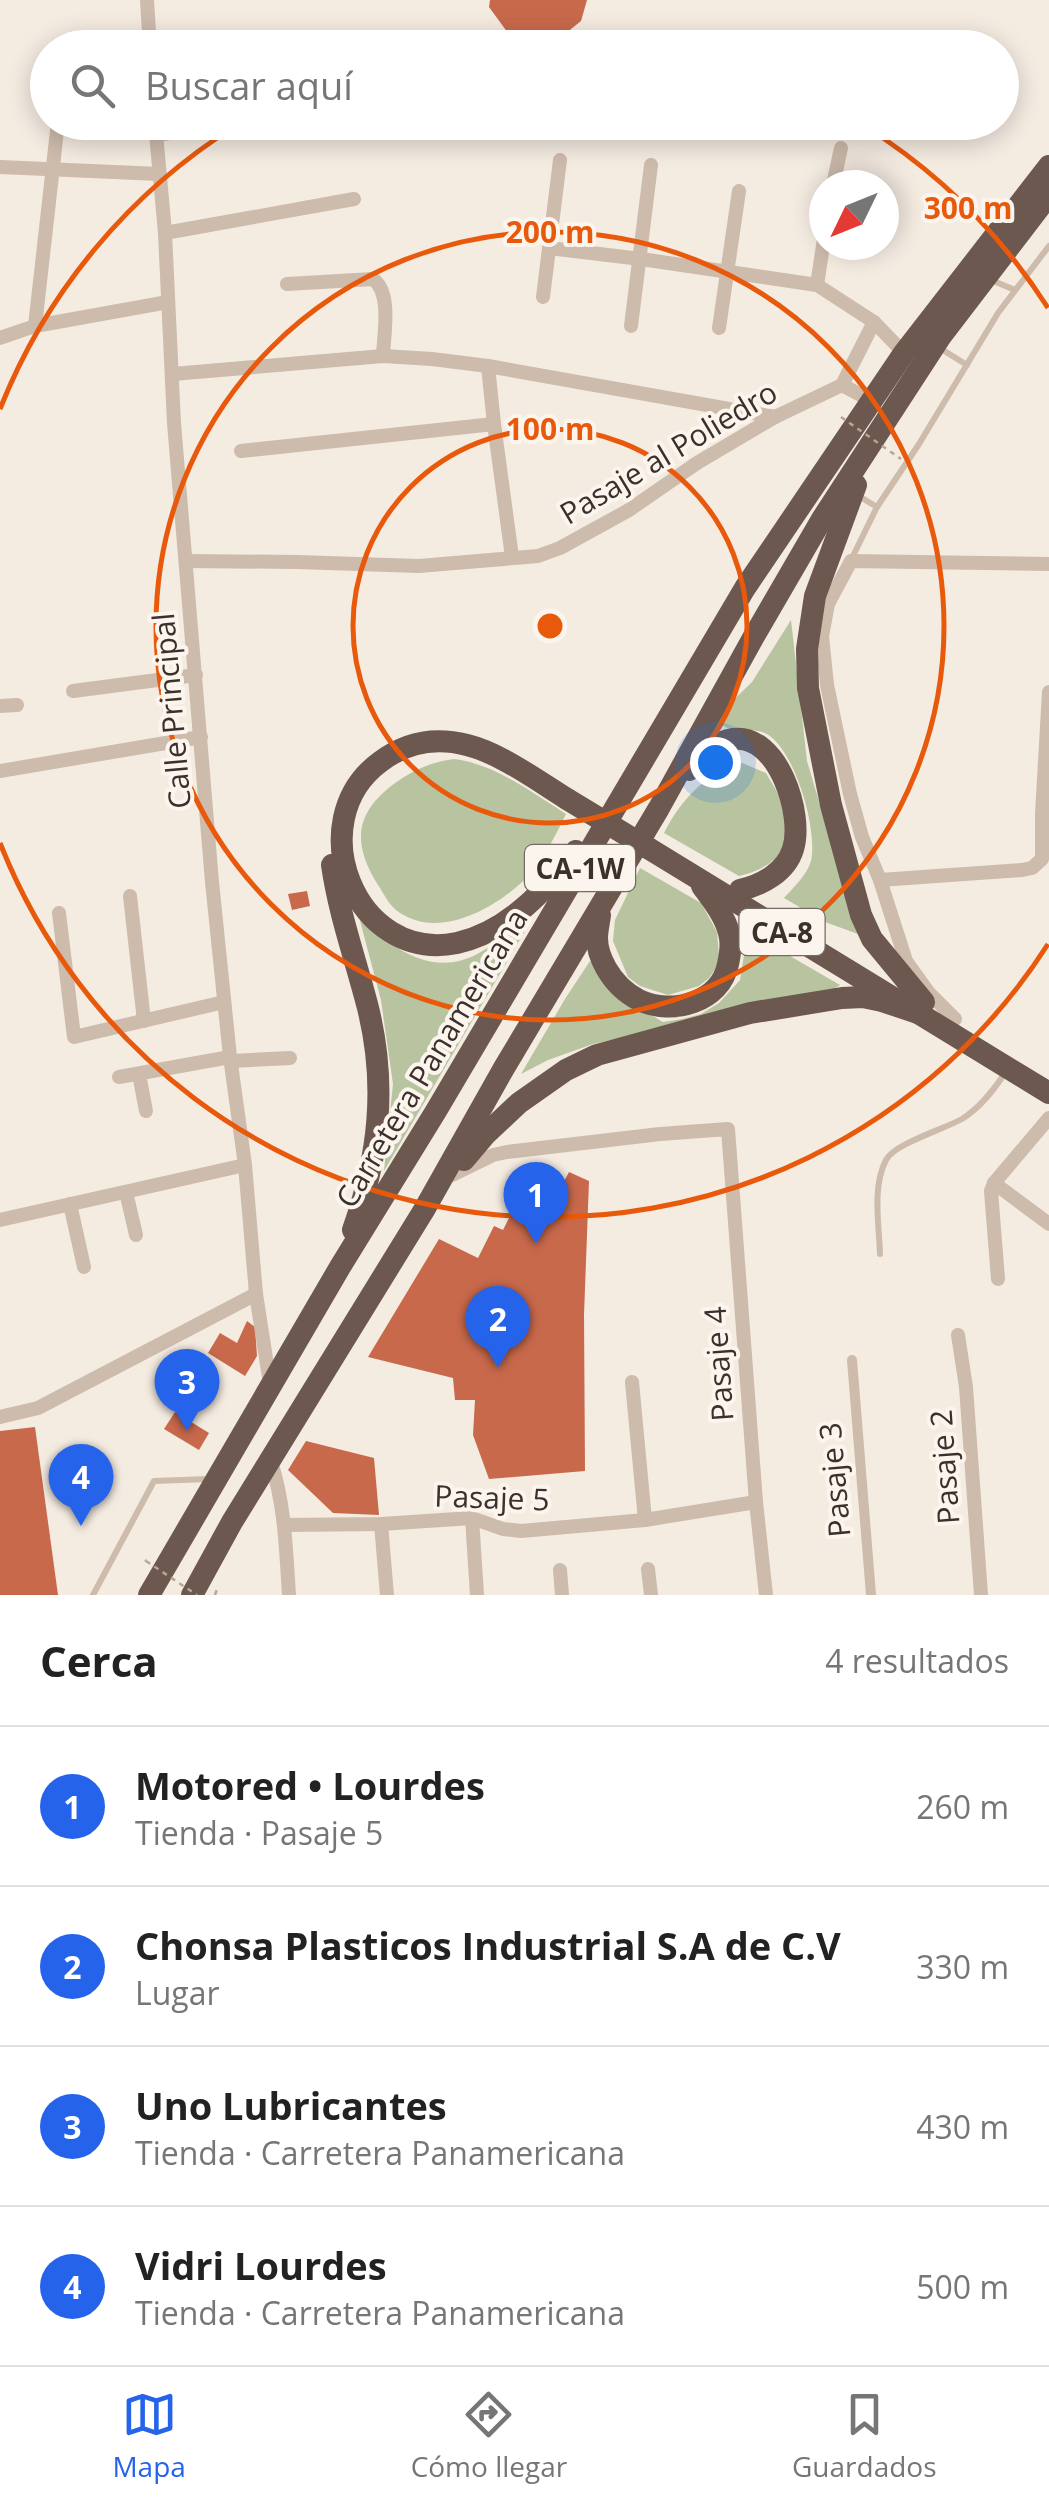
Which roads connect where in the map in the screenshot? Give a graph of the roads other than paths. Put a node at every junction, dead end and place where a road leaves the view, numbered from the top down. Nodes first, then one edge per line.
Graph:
1 (147, 0) edge
2 (149, 30) edge
3 (56, 140) edge
4 (156, 140) edge
5 (841, 148) dead end
6 (560, 160) dead end
7 (651, 165) dead end
8 (1049, 166) edge
9 (0, 167) edge
10 (54, 169) junction
11 (836, 170) edge
12 (159, 174) junction
13 (738, 191) dead end
14 (1049, 195) edge
15 (354, 199) dead end
16 (165, 233) junction
17 (1049, 246) edge
18 (549, 248) junction
19 (641, 259) junction
20 (821, 260) edge
21 (728, 271) junction
22 (985, 278) junction
23 (287, 284) dead end
24 (817, 285) junction
25 (1015, 290) junction
26 (544, 297) dead end
27 (168, 302) junction
28 (874, 322) junction
29 (35, 326) junction
30 (632, 326) dead end
31 (719, 328) dead end
32 (0, 338) edge
33 (935, 345) junction
34 (904, 353) junction
35 (384, 356) junction
36 (967, 365) junction
37 (488, 366) junction
38 (173, 374) junction
39 (842, 386) junction
40 (872, 401) junction
41 (776, 417) junction
42 (494, 424) junction
43 (872, 442) junction
44 (241, 451) dead end
45 (853, 492) junction
46 (877, 508) junction
47 (512, 556) junction
48 (186, 562) junction
49 (851, 562) junction
50 (1049, 564) edge
51 (196, 675) junction
52 (683, 690) junction
53 (73, 691) dead end
54 (1049, 692) edge
55 (16, 705) dead end
56 (0, 706) edge
57 (201, 737) junction
58 (0, 771) edge
59 (570, 795) junction
60 (659, 808) junction
61 (643, 849) junction
62 (696, 880) junction
63 (880, 880) junction
64 (740, 890) junction
65 (130, 896) dead end
66 (59, 913) dead end
67 (224, 1002) junction
68 (921, 1008) junction
69 (955, 1019) junction
70 (144, 1020) junction
71 (290, 1058) dead end
72 (231, 1059) junction
73 (1009, 1068) junction
74 (138, 1074) junction
75 (119, 1077) dead end
76 (1049, 1077) edge
77 (1049, 1093) edge
78 (146, 1111) dead end
79 (1049, 1118) edge
80 (499, 1121) junction
81 (507, 1152) junction
82 (245, 1166) junction
83 (452, 1175) junction
84 (994, 1183) junction
85 (126, 1192) junction
86 (70, 1204) junction
87 (424, 1210) junction
88 (0, 1220) edge
89 (1049, 1224) edge
90 (136, 1235) dead end
91 (880, 1254) dead end
92 (84, 1267) dead end
93 (340, 1268) junction
94 (998, 1279) dead end
95 (256, 1294) junction
96 (958, 1335) dead end
97 (852, 1360) dead end
98 (632, 1382) dead end
99 (270, 1385) junction
100 (0, 1417) edge
101 (270, 1462) junction
102 (216, 1479) junction
103 (756, 1502) junction
104 (472, 1518) junction
105 (644, 1520) junction
106 (381, 1524) junction
107 (284, 1525) junction
108 (648, 1568) dead end
109 (560, 1570) dead end
110 (93, 1595) edge
111 (149, 1595) edge
112 (194, 1595) edge
113 (289, 1595) edge
114 (387, 1595) edge
115 (477, 1595) edge
116 (562, 1595) edge
117 (651, 1595) edge
118 (766, 1595) edge
119 (871, 1595) edge
120 (981, 1595) edge

1 - 2 street
3 - 10 street
4 - 12 street, Calle Principal
5 - 11 street
6 - 18 street
7 - 19 street
8 - 34 highway, Carretera Panamericana / CA-1W
9 - 10 street
10 - 12 street
10 - 29 street
12 - 16 street, Calle Principal
13 - 21 street
14 - 22 highway, CA-1W
15 - 16 street
16 - 27 street, Calle Principal
17 - 25 lane
18 - 19 street
18 - 26 street
19 - 21 street
19 - 30 street
20 - 24 street
21 - 24 street
21 - 31 street
22 - 25 lane
22 - 33 highway, CA-1W
23 - 35 street
24 - 28 street
25 - 36 lane
27 - 29 street
27 - 38 street, Calle Principal
28 - 34 street
28 - 39 street
29 - 32 street
33 - 36 lane
33 - 43 highway, CA-1W
34 - 40 highway, Carretera Panamericana / CA-1W
35 - 37 street
35 - 38 street
36 - 46 lane
37 - 41 street
37 - 42 street
38 - 48 street, Calle Principal
39 - 40 street
39 - 41 street, Pasaje al Poliedro
40 - 52 highway, Carretera Panamericana / CA-1W
41 - 47 street, Pasaje al Poliedro
42 - 44 street
42 - 47 street
43 - 45 highway
43 - 60 highway, CA-1W
45 - 46 lane
45 - 68 highway
46 - 49 lane
47 - 48 street, Pasaje al Poliedro
48 - 51 street, Calle Principal
49 - 50 street
49 - 63 street
51 - 53 street
51 - 57 street, Calle Principal
52 - 59 highway
52 - 93 highway, Carretera Panamericana / CA-1W
54 - 63 street
55 - 56 street
57 - 58 street
57 - 67 street, Calle Principal
59 - 61 highway, CA-8
59 - 93 highway
60 - 61 highway, CA-1W
60 - 64 highway
61 - 62 highway, CA-8
61 - 62 highway
61 - 64 highway, CA-8
61 - 87 highway, CA-1W
62 - 68 highway, CA-8
63 - 69 street
64 - 68 highway, CA-8
65 - 70 street
66 - 70 street
67 - 70 street
67 - 72 street, Calle Principal
68 - 69 highway, CA-8
68 - 73 highway, CA-8
68 - 80 highway
69 - 76 highway, CA-8
71 - 72 street
72 - 74 street
72 - 82 street, Calle Principal
73 - 77 highway, CA-8
73 - 91 lane
74 - 75 street
74 - 78 street
79 - 84 street
80 - 81 street
80 - 83 highway
81 - 83 street
81 - 103 street, Pasaje 4
82 - 85 street
82 - 95 street, Calle Principal
83 - 87 highway
84 - 89 street
84 - 94 street
85 - 86 street
85 - 90 street
86 - 88 street
86 - 92 street
87 - 101 highway, CA-1W
93 - 99 highway, Carretera Panamericana / CA-1W
95 - 99 street, Calle Principal
95 - 100 street
96 - 120 street, Pasaje 2
97 - 119 street, Pasaje 3
98 - 105 street
99 - 102 highway, Carretera Panamericana / CA-1W
101 - 107 street
101 - 112 highway, CA-1W
102 - 110 lane
102 - 111 highway, Carretera Panamericana / CA-1W
103 - 105 street, Pasaje 5
103 - 118 street, Pasaje 4
104 - 105 street, Pasaje 5
104 - 106 street, Pasaje 5
104 - 115 street
106 - 107 street, Pasaje 5
106 - 114 street
107 - 113 street
108 - 117 street
109 - 116 street

